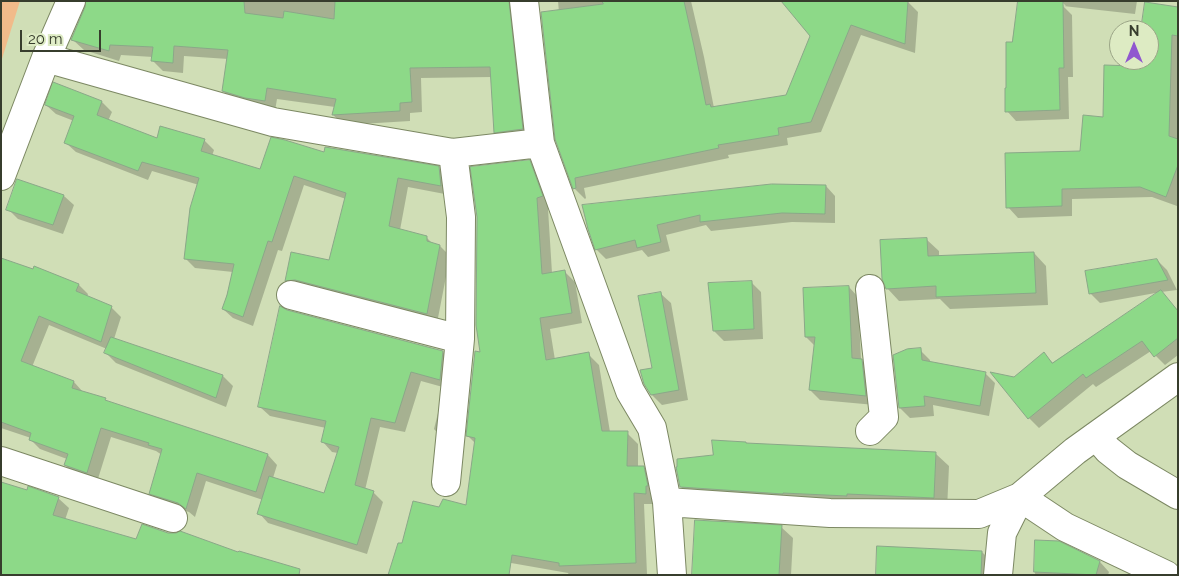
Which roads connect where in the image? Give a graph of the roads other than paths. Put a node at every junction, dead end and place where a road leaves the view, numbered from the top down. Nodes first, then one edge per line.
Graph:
1 (70, 1) edge
2 (524, 1) edge
3 (46, 58) junction
4 (540, 143) junction
5 (453, 153) junction
6 (1, 176) edge
7 (870, 288) dead end
8 (290, 295) dead end
9 (460, 339) junction
10 (1178, 377) edge
11 (870, 431) dead end
12 (1096, 436) junction
13 (1, 461) edge
14 (446, 482) dead end
15 (1178, 496) edge
16 (1020, 497) junction
17 (668, 502) junction
18 (173, 518) dead end
19 (672, 575) edge
20 (998, 575) edge
21 (1166, 575) edge

1 - 3 street
2 - 4 street
3 - 5 street
3 - 6 street
4 - 5 street
4 - 17 street
5 - 9 street
7 - 11 street
8 - 9 street
9 - 14 street
10 - 12 street
12 - 15 street
12 - 16 street
13 - 18 street
16 - 17 street
16 - 20 street
16 - 21 street
17 - 19 street

